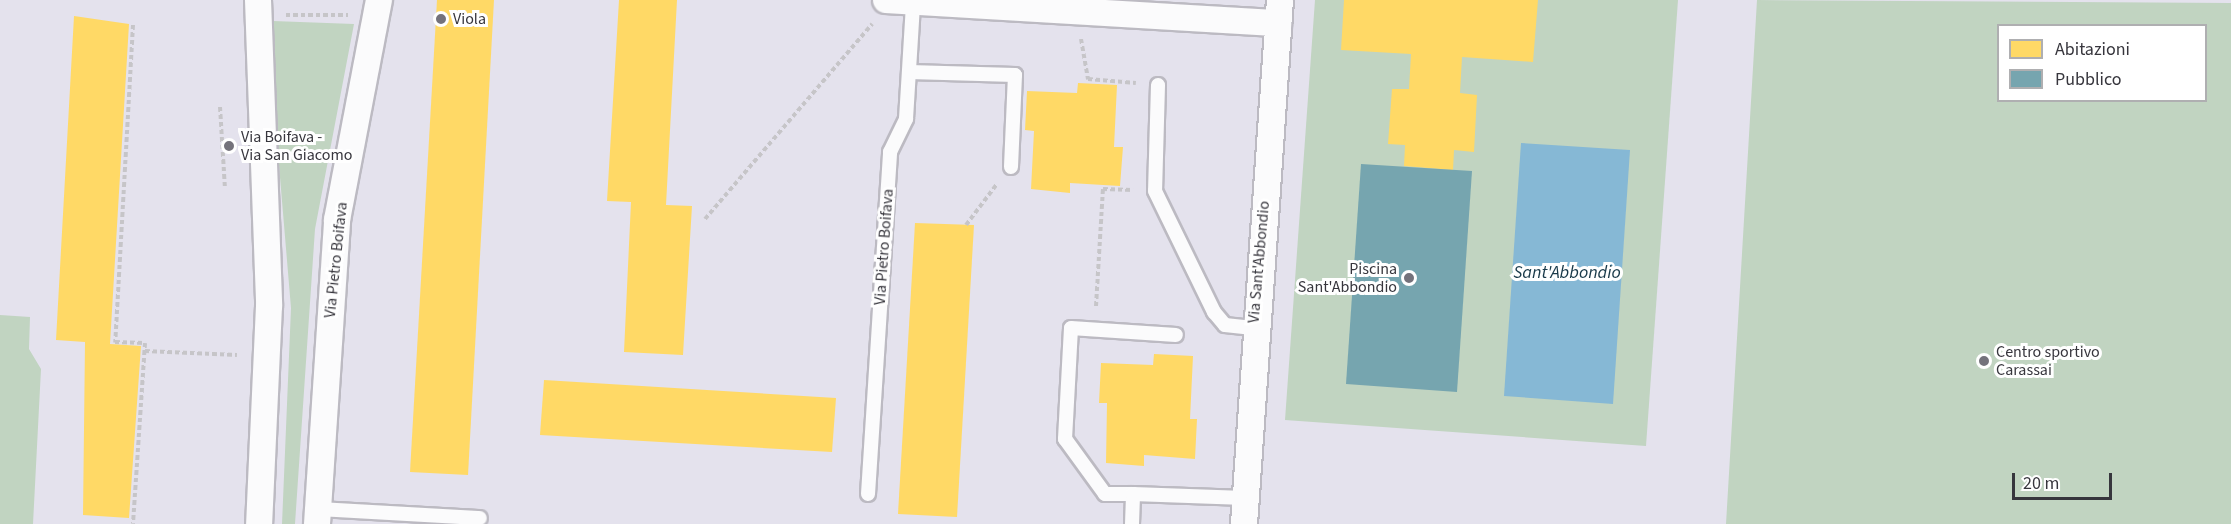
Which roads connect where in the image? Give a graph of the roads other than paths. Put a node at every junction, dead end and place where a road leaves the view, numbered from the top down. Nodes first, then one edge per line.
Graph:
1 (379, 0) edge
2 (897, 1) edge
3 (266, 8) edge
4 (1279, 12) edge
5 (909, 72) junction
6 (1158, 85) road end
7 (1011, 166) road end
8 (1253, 328) junction
9 (1176, 335) dead end
10 (868, 494) dead end
11 (1133, 494) junction
12 (1245, 498) junction
13 (317, 516) edge
14 (480, 518) dead end
15 (259, 524) edge
16 (1132, 524) edge
17 (1244, 524) edge

1 - 13 street, Via Pietro Boifava
2 - 4 street
2 - 5 lane, Via Pietro Boifava
3 - 15 street
4 - 8 street, Via Sant'Abbondio
5 - 7 lane
5 - 10 lane, Via Pietro Boifava
6 - 8 lane
8 - 12 street, Via Sant'Abbondio
9 - 11 lane
11 - 12 lane
11 - 16 lane
12 - 17 street, Via Sant'Abbondio
13 - 14 lane

